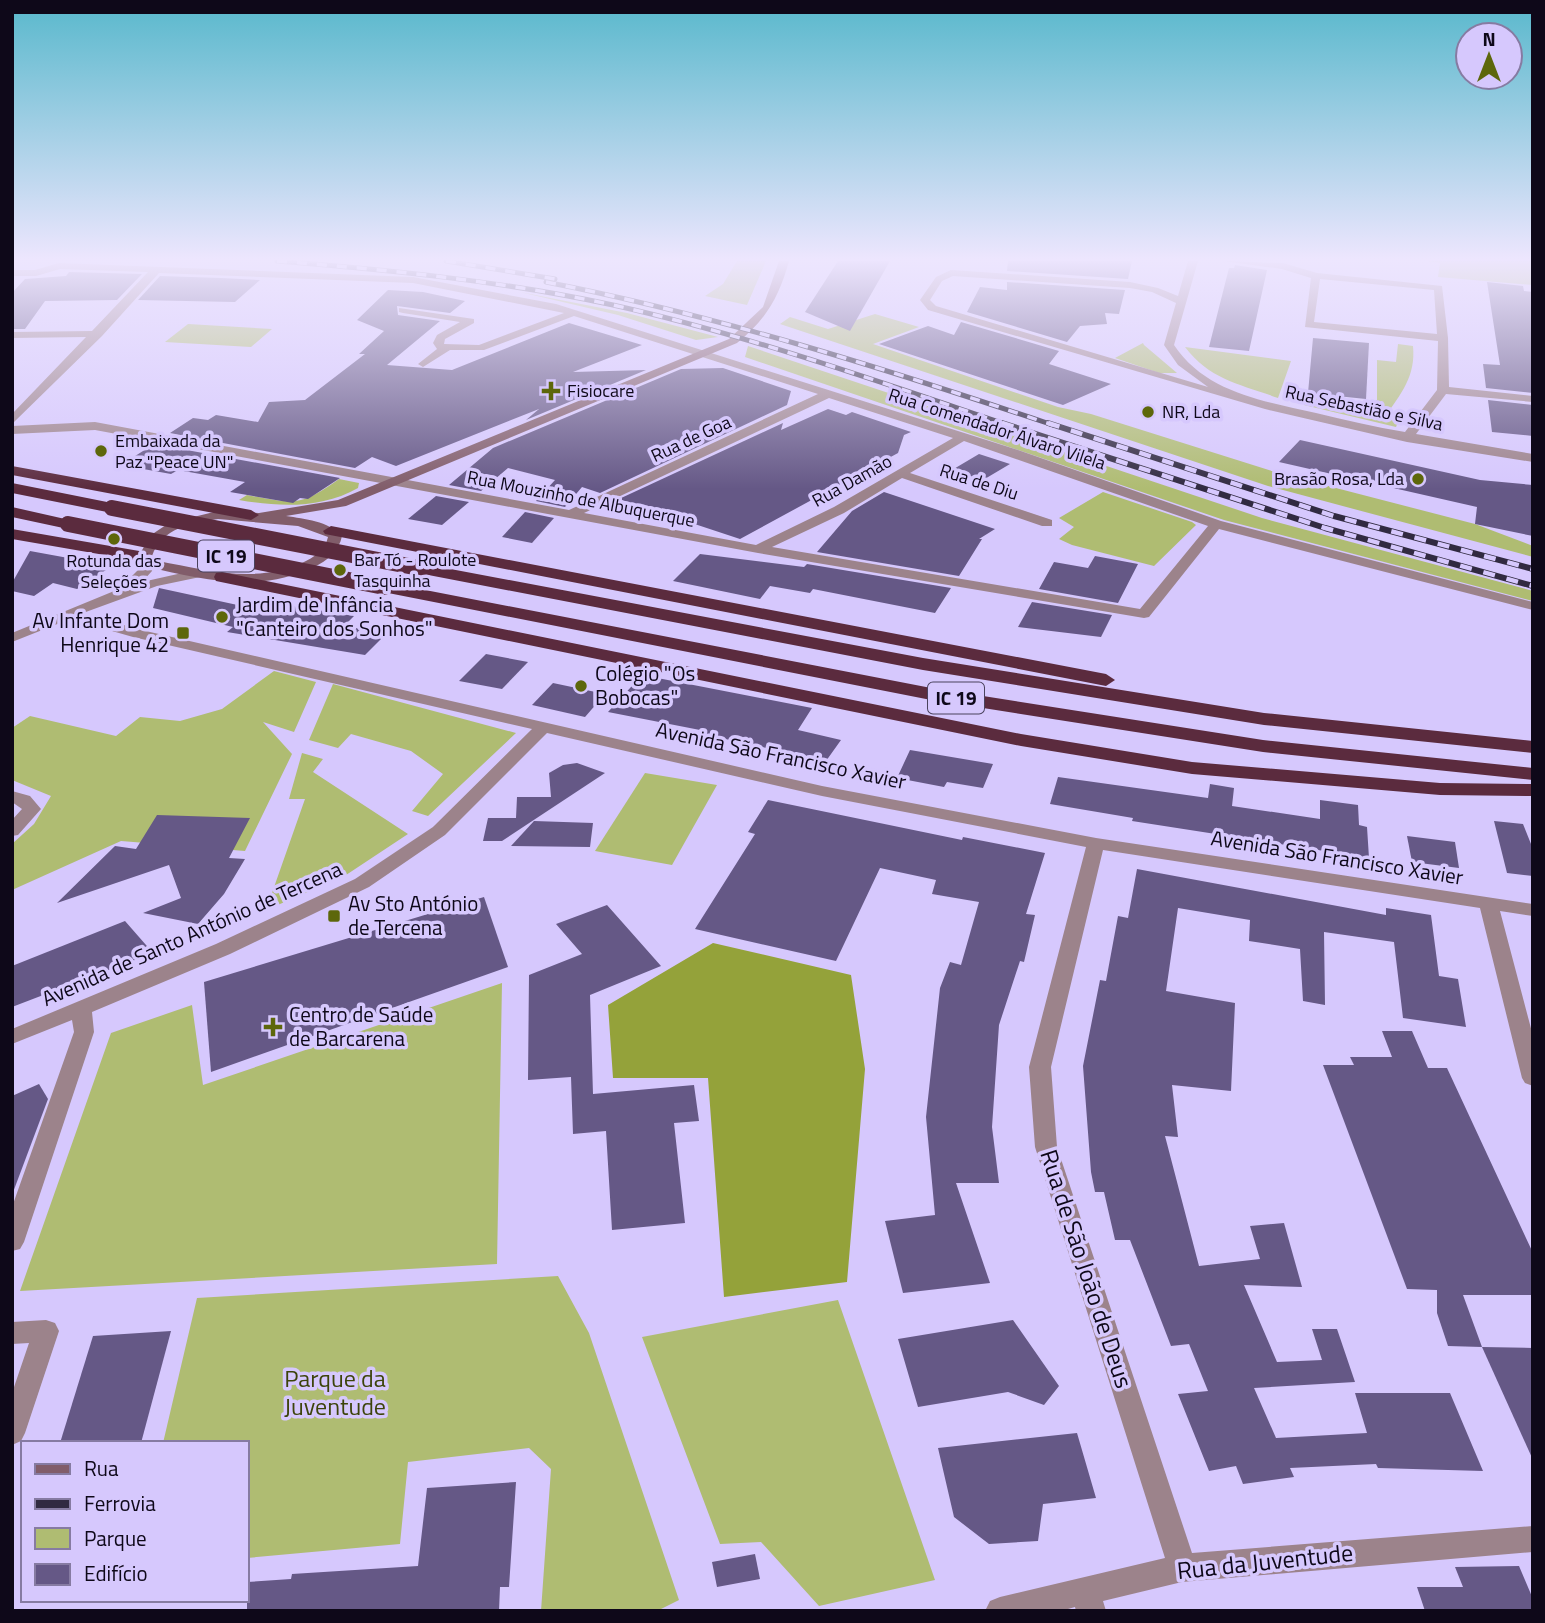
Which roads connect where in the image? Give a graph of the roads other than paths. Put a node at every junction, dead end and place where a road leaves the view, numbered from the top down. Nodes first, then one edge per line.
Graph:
1 (94, 337) edge
2 (441, 337) edge
3 (510, 337) edge
4 (655, 337) edge
5 (739, 337) edge
6 (1027, 337) edge
7 (1170, 337) edge
8 (1430, 337) edge
9 (1443, 338) joint
10 (446, 348) junction
11 (707, 353) junction
12 (423, 364) dead end
13 (1443, 390) junction
14 (828, 394) junction
15 (1241, 399) junction
16 (1533, 399) edge
17 (12, 421) edge
18 (12, 430) edge
19 (961, 438) junction
20 (1407, 438) junction
21 (1533, 458) edge
22 (12, 470) edge
23 (901, 474) junction
24 (391, 482) junction
25 (12, 488) edge
26 (341, 503) junction
27 (12, 512) edge
28 (256, 515) junction
29 (569, 515) junction
30 (1047, 523) dead end
31 (1216, 524) junction
32 (328, 530) junction
33 (12, 534) edge
34 (758, 549) junction
35 (146, 558) junction
36 (200, 573) junction
37 (222, 578) junction
38 (116, 596) junction
39 (1533, 606) edge
40 (70, 614) junction
41 (38, 627) junction
42 (12, 630) edge
43 (12, 638) edge
44 (1265, 719) junction
45 (543, 728) junction
46 (1533, 747) edge
47 (1533, 774) edge
48 (1533, 790) edge
49 (12, 796) edge
50 (12, 831) edge
51 (1096, 844) junction
52 (1489, 906) junction
53 (1533, 910) edge
54 (80, 1008) junction
55 (12, 1037) edge
56 (1533, 1078) edge
57 (12, 1242) edge
58 (12, 1333) edge
59 (12, 1433) edge
60 (1533, 1539) edge
61 (1182, 1568) junction
62 (1088, 1601) edge
63 (1000, 1611) edge

1 - 17 street
2 - 10 street
3 - 10 street
4 - 11 street, Rua Comendador Álvaro Vilela
5 - 11 street
6 - 15 street
7 - 15 street, Rua Sebastião e Silva
8 - 9 street
9 - 13 street
10 - 12 street
11 - 14 street, Rua Comendador Álvaro Vilela
11 - 24 street
13 - 16 street
13 - 20 street
14 - 19 street, Rua Comendador Álvaro Vilela
14 - 29 street, Rua de Goa
15 - 20 street, Rua Sebastião e Silva
18 - 24 street, Rua Mouzinho de Albuquerque
19 - 23 street, Rua Damão
19 - 31 street, Rua Comendador Álvaro Vilela
20 - 21 street, Rua Sebastião e Silva
22 - 28 highway
23 - 30 street, Rua de Diu
23 - 34 street, Rua Damão
24 - 26 street
24 - 29 street, Rua Mouzinho de Albuquerque
25 - 44 highway, IC 19, bridge
26 - 28 street
26 - 32 street
27 - 47 highway, IC 19, bridge
28 - 32 street
28 - 35 street
29 - 34 street, Rua Mouzinho de Albuquerque
31 - 34 street, Rua Mouzinho de Albuquerque
31 - 39 street, Rua Comendador Álvaro Vilela
32 - 37 street
32 - 44 highway
33 - 35 highway
35 - 36 street
35 - 38 street
36 - 37 street
36 - 38 street
37 - 48 highway
38 - 40 street
40 - 41 street
40 - 45 street, Avenida São Francisco Xavier
41 - 42 street
41 - 43 street
44 - 46 highway, IC 19
45 - 51 street, Avenida São Francisco Xavier
45 - 54 street, Avenida de Santo António de Tercena
49 - 50 street
51 - 52 street, Avenida São Francisco Xavier
51 - 61 street, Rua de São João de Deus
52 - 53 street, Avenida São Francisco Xavier
52 - 56 street
54 - 55 street, Avenida de Santo António de Tercena
54 - 57 street
58 - 59 street
60 - 61 street, Rua da Juventude
61 - 62 street, Rua da Juventude
62 - 63 street, Rua da Juventude

